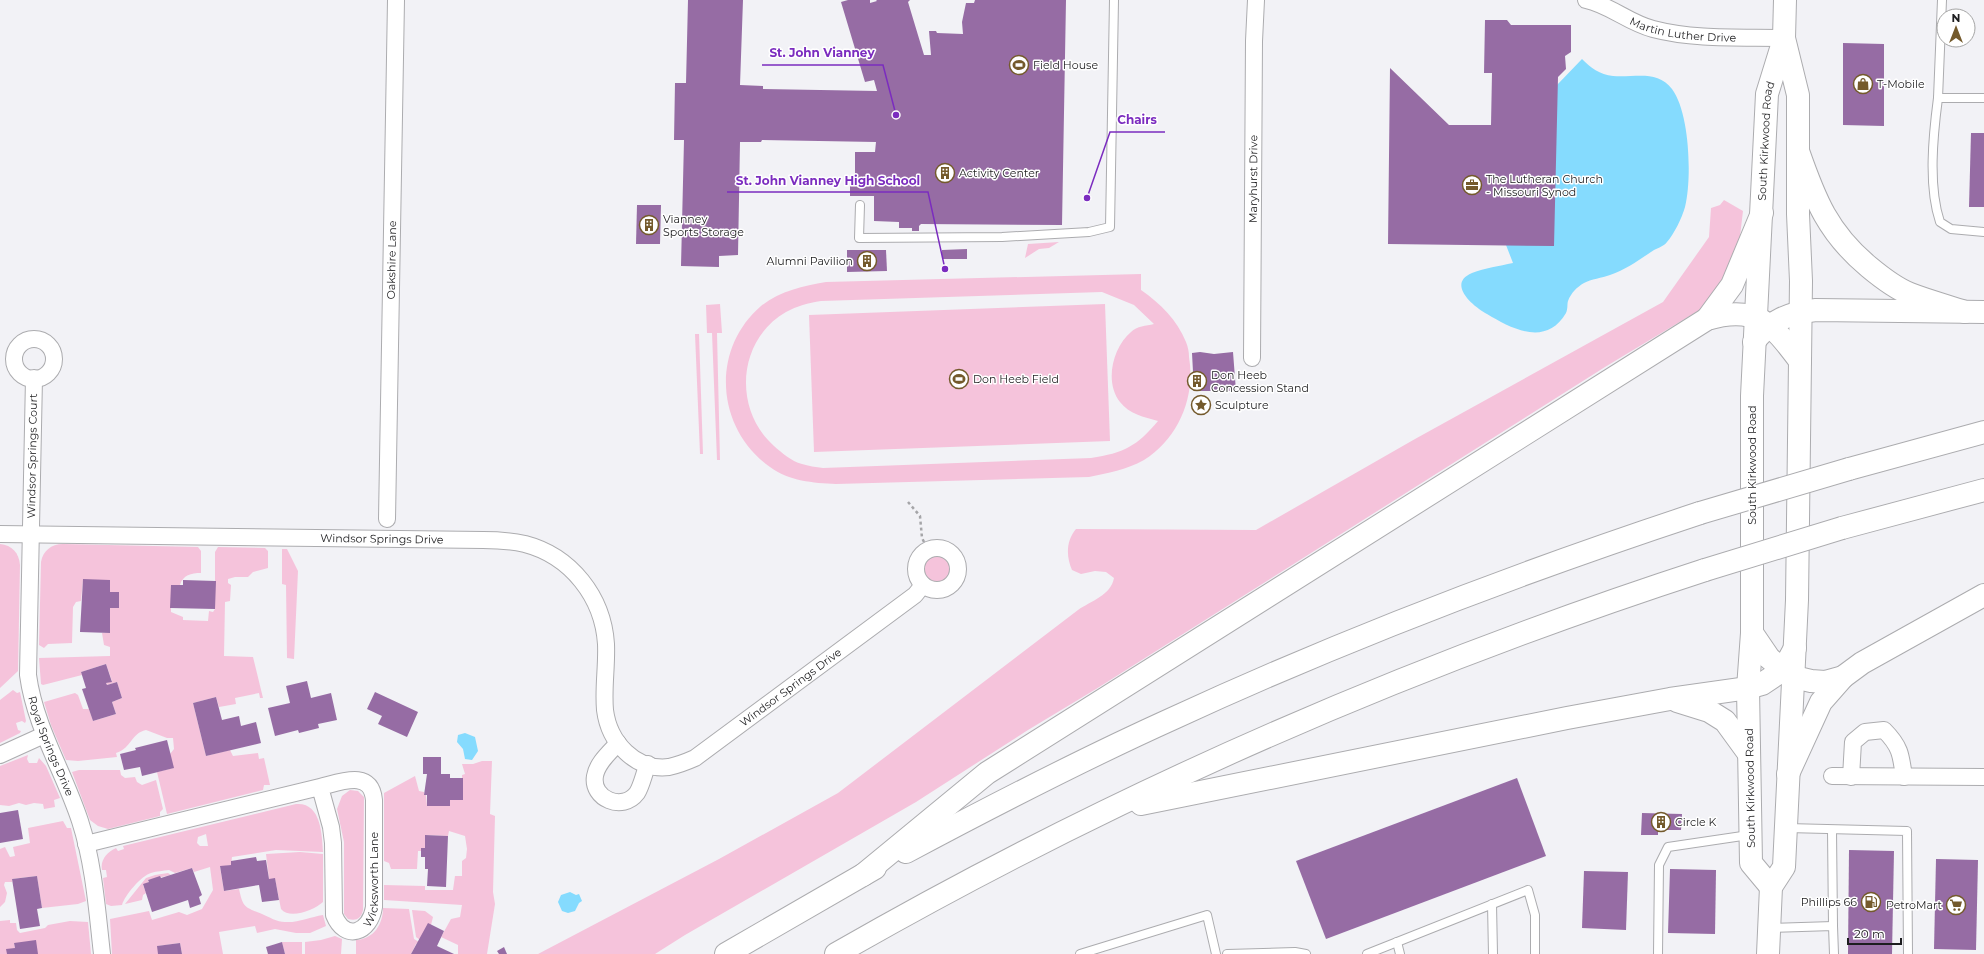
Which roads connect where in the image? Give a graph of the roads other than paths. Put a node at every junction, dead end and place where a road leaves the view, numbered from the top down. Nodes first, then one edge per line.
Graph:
1 (396, 0) edge
2 (1114, 0) edge
3 (1256, 0) edge
4 (1586, 0) edge
5 (1785, 0) edge
6 (1942, 0) edge
7 (1784, 38) junction
8 (1938, 98) junction
9 (1984, 98) edge
10 (1798, 151) junction
11 (860, 205) dead end
12 (1762, 213) junction
13 (1984, 232) edge
14 (1801, 312) junction
15 (1975, 312) edge
16 (1707, 319) junction
17 (1763, 321) junction
18 (1252, 358) dead end
19 (1800, 361) junction
20 (34, 378) dead end
21 (1984, 432) edge
22 (1984, 490) edge
23 (387, 519) dead end
24 (0, 534) edge
25 (31, 534) junction
26 (924, 585) junction
27 (1984, 595) edge
28 (1752, 633) junction
29 (1789, 673) junction
30 (1842, 677) junction
31 (1748, 688) junction
32 (1670, 699) junction
33 (44, 735) junction
34 (618, 743) junction
35 (1749, 754) junction
36 (0, 756) edge
37 (648, 764) junction
38 (1788, 774) junction
39 (1832, 776) dead end
40 (1851, 777) junction
41 (1904, 777) junction
42 (1984, 777) edge
43 (320, 787) junction
44 (1109, 810) junction
45 (1786, 828) junction
46 (1832, 830) junction
47 (1751, 835) junction
48 (86, 844) junction
49 (863, 875) junction
50 (1771, 887) junction
51 (1492, 904) junction
52 (1833, 926) junction
53 (1769, 928) junction
54 (1397, 942) junction
55 (1294, 953) edge
56 (102, 954) edge
57 (726, 954) edge
58 (836, 954) edge
59 (1080, 954) edge
60 (1216, 954) edge
61 (1227, 954) edge
62 (1306, 954) edge
63 (1367, 954) edge
64 (1400, 954) edge
65 (1493, 954) edge
66 (1535, 954) edge
67 (1658, 954) edge
68 (1768, 954) edge
69 (1834, 954) edge
70 (1908, 954) edge

1 - 23 street, Oakshire Lane
2 - 11 lane
3 - 18 street, Maryhurst Drive
4 - 7 street, Martin Luther Drive
5 - 7 main road, South Kirkwood Road
6 - 8 lane
7 - 10 main road, South Kirkwood Road
7 - 12 main road, South Kirkwood Road
8 - 9 lane
8 - 13 lane
10 - 14 main road, South Kirkwood Road
10 - 15 main road
12 - 16 main road
12 - 17 main road, South Kirkwood Road
14 - 15 main road
14 - 17 main road
14 - 19 main road, South Kirkwood Road
16 - 17 main road
16 - 49 main road
17 - 19 main road
17 - 28 main road, South Kirkwood Road
19 - 29 main road, South Kirkwood Road
20 - 25 street, Windsor Springs Court
21 - 49 main road, bridge
22 - 44 main road, bridge
24 - 25 street, Windsor Springs Drive
25 - 33 street, Royal Springs Drive
25 - 34 street, Windsor Springs Drive
26 - 26 street
26 - 37 street, Windsor Springs Drive
27 - 30 main road
28 - 29 main road
28 - 31 main road, South Kirkwood Road
29 - 30 main road
29 - 31 main road
29 - 38 main road, South Kirkwood Road
30 - 38 main road
31 - 32 main road
31 - 35 main road, South Kirkwood Road
32 - 35 main road
32 - 44 main road
33 - 36 street
33 - 48 street, Royal Springs Drive
34 - 37 street, Windsor Springs Drive
34 - 37 street
35 - 47 main road, South Kirkwood Road
38 - 45 main road, South Kirkwood Road
39 - 40 street
40 - 41 street
40 - 41 street
41 - 42 street
43 - 43 street, Wicksworth Lane
43 - 48 street, Wicksworth Lane
44 - 58 main road
45 - 46 lane
45 - 50 main road, South Kirkwood Road
46 - 52 lane
46 - 70 lane
47 - 50 main road, South Kirkwood Road
47 - 67 lane
48 - 56 street, Royal Springs Drive
49 - 57 main road
50 - 53 main road
51 - 54 lane
51 - 65 lane
51 - 66 lane
52 - 53 lane
52 - 69 lane
53 - 68 main road
54 - 63 lane
54 - 64 lane
55 - 61 lane
55 - 62 lane
59 - 60 lane

